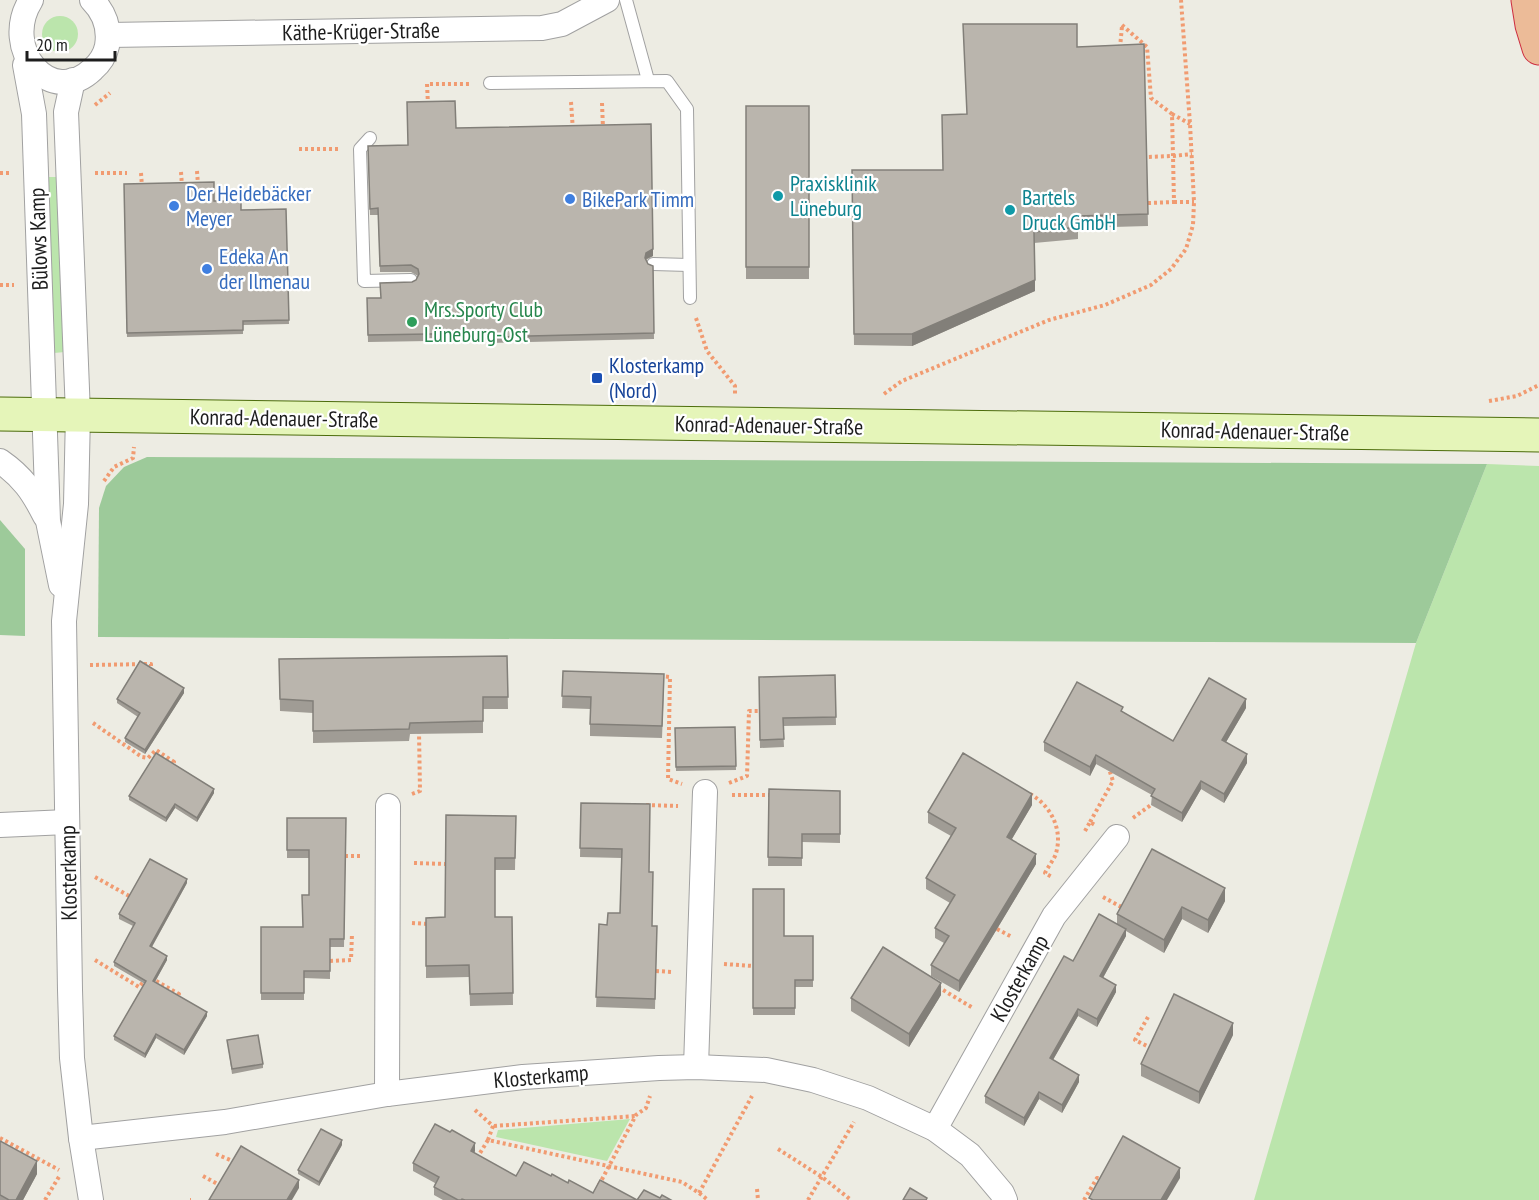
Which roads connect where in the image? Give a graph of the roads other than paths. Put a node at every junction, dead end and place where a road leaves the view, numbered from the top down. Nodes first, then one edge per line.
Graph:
1 (31, 0) edge
2 (92, 0) edge
3 (607, 0) edge
4 (626, 0) edge
5 (1528, 0) edge
6 (8, 21) edge
7 (109, 35) junction
8 (1539, 48) edge
9 (26, 65) junction
10 (72, 80) junction
11 (648, 80) junction
12 (490, 83) road end
13 (370, 138) dead end
14 (653, 264) edge
15 (689, 265) junction
16 (411, 280) edge
17 (690, 298) road end
18 (0, 414) edge
19 (78, 414) junction
20 (45, 415) junction
21 (1539, 435) edge
22 (0, 461) edge
23 (48, 521) junction
24 (65, 609) junction
25 (705, 798) road end
26 (388, 806) road end
27 (67, 822) junction
28 (0, 825) edge
29 (1117, 837) road end
30 (696, 1067) junction
31 (387, 1094) junction
32 (935, 1130) junction
33 (81, 1138) junction
34 (91, 1200) edge
35 (1005, 1200) edge

1 - 6 street, Bülows Kamp
2 - 7 street
3 - 7 street, Käthe-Krüger-Straße
4 - 11 lane
5 - 8 highway
6 - 9 street, Bülows Kamp
7 - 10 street
9 - 10 street
9 - 20 street, Bülows Kamp
10 - 19 street, Bülows Kamp
11 - 12 lane
11 - 15 lane
13 - 16 lane
14 - 15 lane
15 - 17 lane
18 - 20 main road, Konrad-Adenauer-Straße
19 - 20 main road, Konrad-Adenauer-Straße
19 - 21 main road, Konrad-Adenauer-Straße
19 - 24 street, Klosterkamp
20 - 23 street, Klosterkamp
22 - 23 street, Klosterkamp
23 - 24 street, Klosterkamp
24 - 27 street, Klosterkamp
25 - 30 street
26 - 31 street
27 - 28 street
27 - 33 street, Klosterkamp
29 - 32 street, Klosterkamp
30 - 31 street, Klosterkamp
30 - 32 street, Klosterkamp
31 - 33 street, Klosterkamp
32 - 35 street, Klosterkamp
33 - 34 street, Klosterkamp

